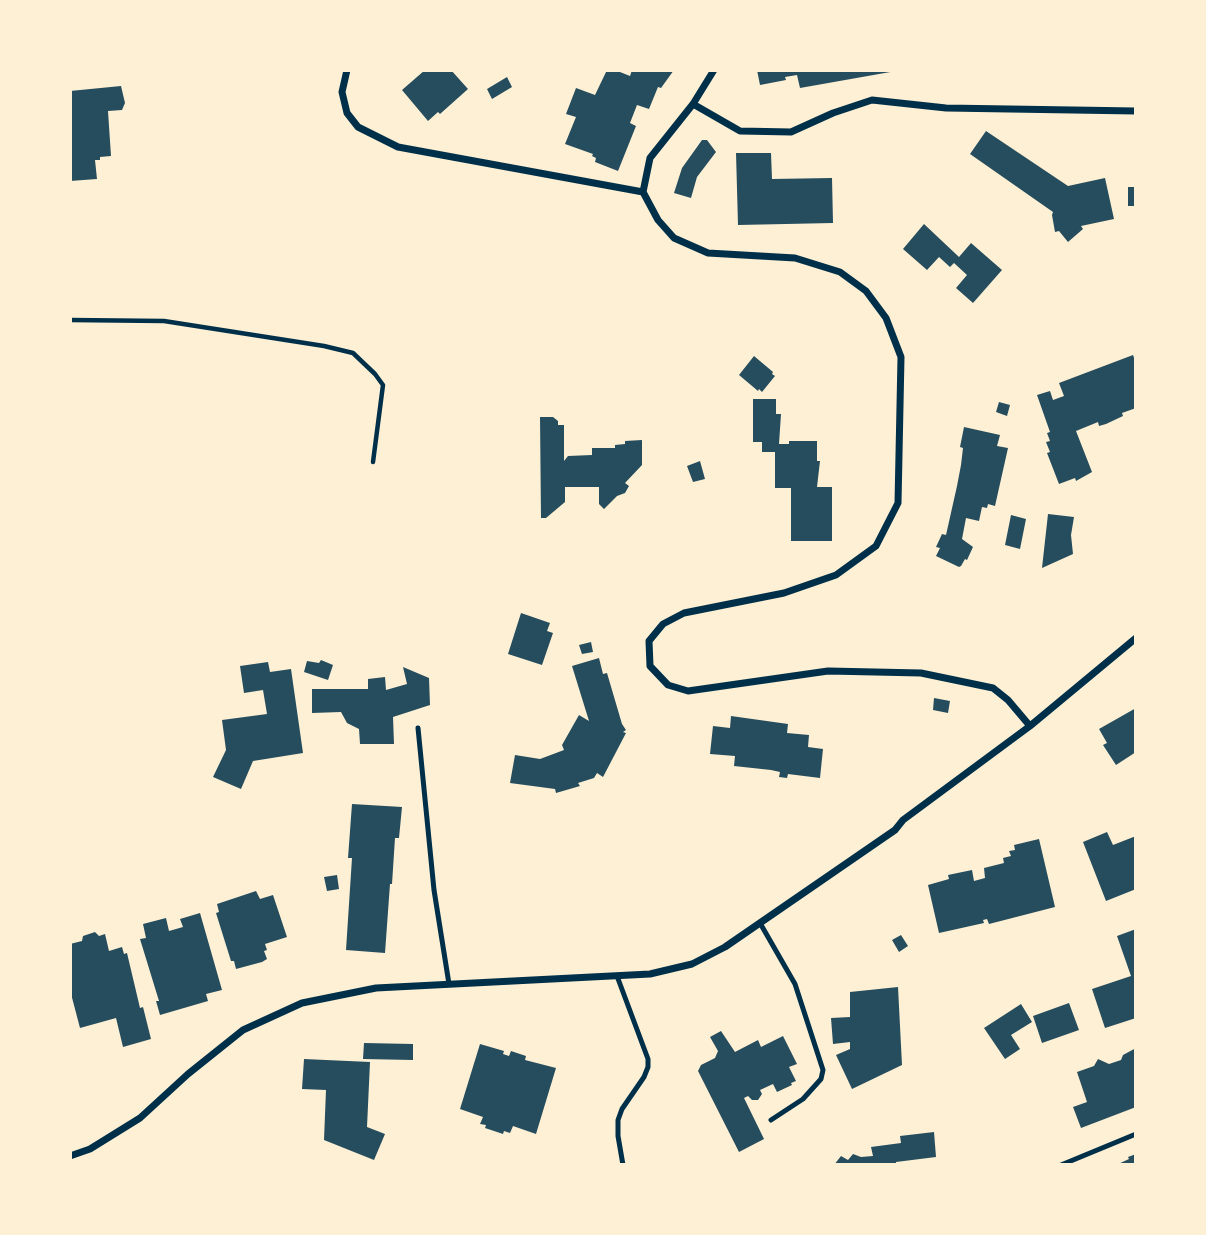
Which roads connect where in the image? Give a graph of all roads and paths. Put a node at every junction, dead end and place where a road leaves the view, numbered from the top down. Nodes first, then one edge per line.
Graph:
1 (347, 70) edge
2 (714, 70) edge
3 (693, 104) junction
4 (1136, 111) edge
5 (643, 192) junction
6 (70, 320) edge
7 (373, 462) dead end
8 (1136, 638) edge
9 (1030, 726) junction
10 (418, 728) dead end
11 (760, 923) junction
12 (617, 976) junction
13 (449, 984) junction
14 (771, 1121) dead end
15 (1136, 1134) edge
16 (70, 1156) edge
17 (623, 1165) edge
18 (1061, 1165) edge

1 - 5 street
2 - 3 street
3 - 4 street
3 - 5 street
5 - 9 street
6 - 7 path
8 - 9 street
9 - 11 street
10 - 13 lane
11 - 12 street
11 - 14 lane
12 - 13 street
12 - 17 lane
13 - 16 street
15 - 18 lane

